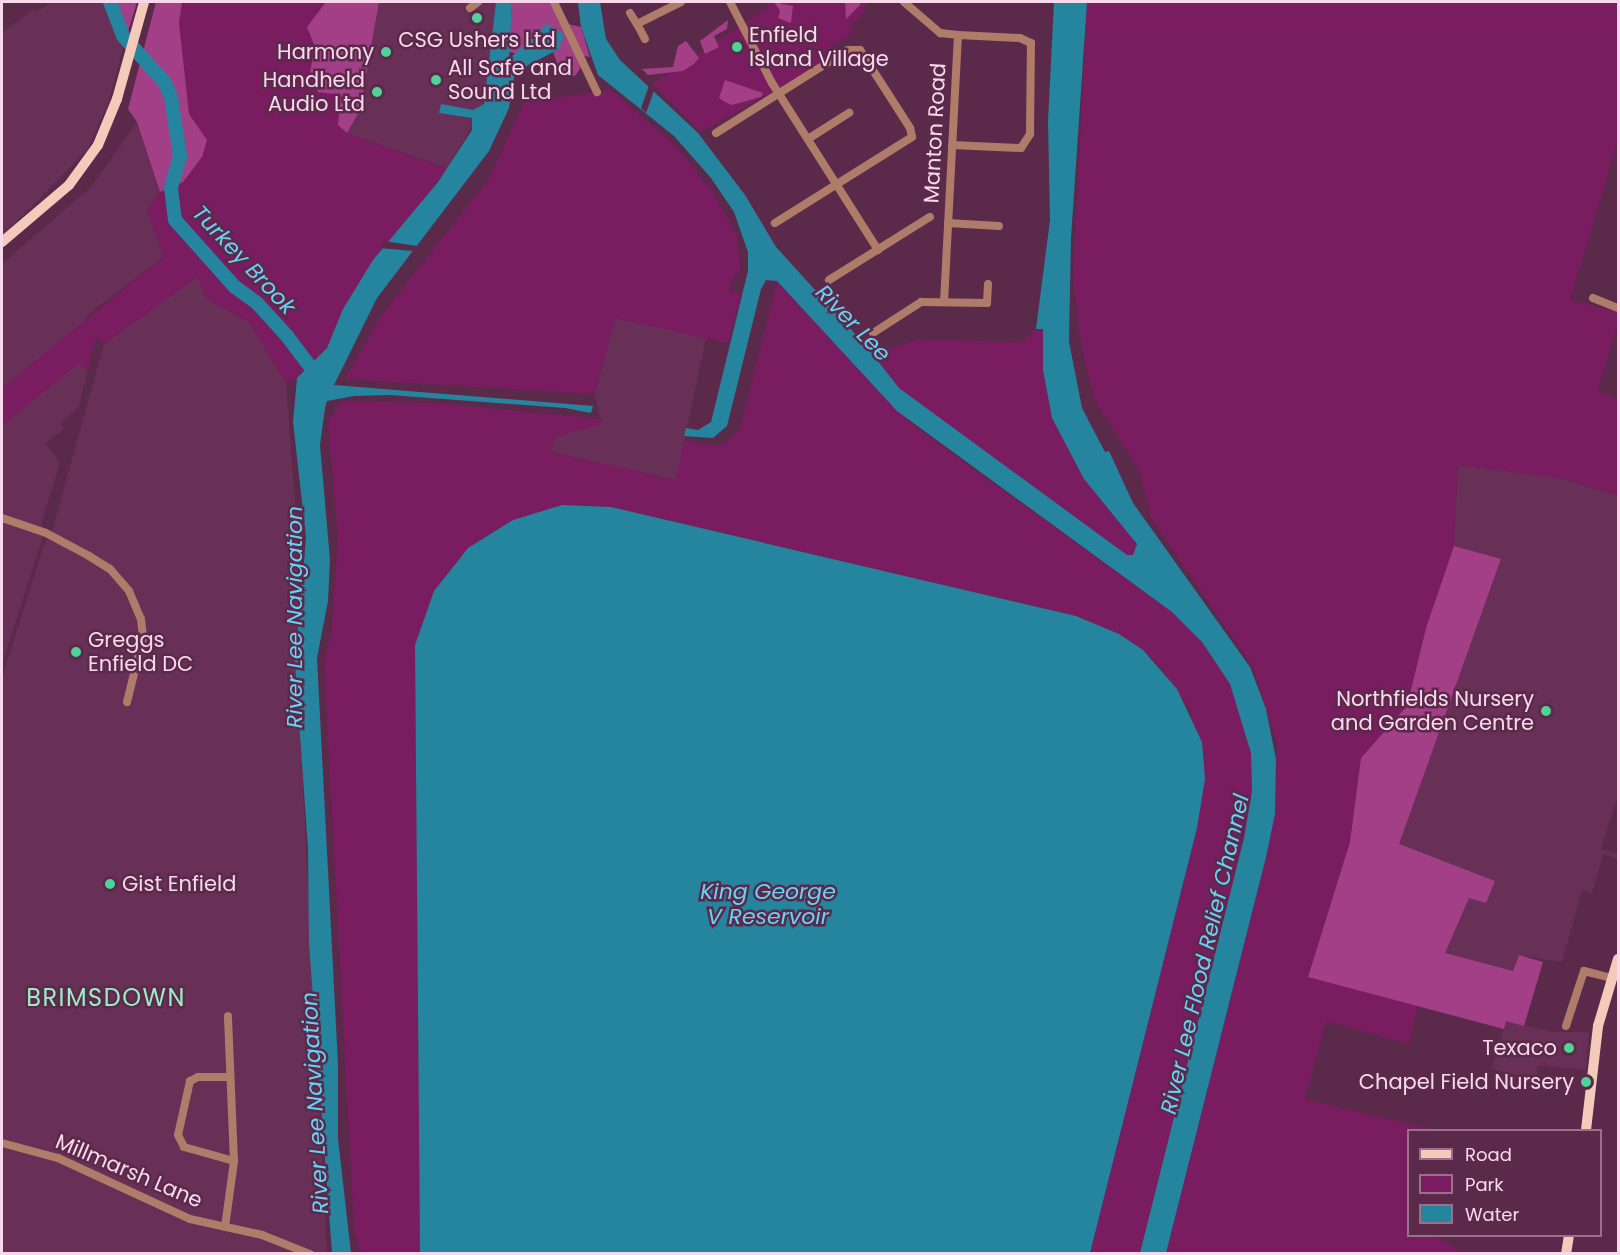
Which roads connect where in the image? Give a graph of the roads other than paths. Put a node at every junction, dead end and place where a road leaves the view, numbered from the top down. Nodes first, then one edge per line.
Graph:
1 (144, 2) edge
2 (478, 2) edge
3 (554, 2) edge
4 (681, 2) edge
5 (730, 2) edge
6 (904, 2) edge
7 (470, 8) dead end
8 (630, 13) dead end
9 (637, 24) junction
10 (958, 35) junction
11 (645, 39) dead end
12 (597, 92) dead end
13 (777, 92) junction
14 (849, 113) dead end
15 (716, 133) dead end
16 (808, 140) junction
17 (952, 145) junction
18 (837, 185) junction
19 (930, 217) dead end
20 (775, 223) dead end
21 (948, 223) junction
22 (999, 226) dead end
23 (2, 242) edge
24 (878, 250) junction
25 (829, 280) dead end
26 (988, 284) dead end
27 (1593, 298) dead end
28 (944, 300) junction
29 (1618, 308) edge
30 (873, 333) dead end
31 (2, 518) edge
32 (127, 702) dead end
33 (1618, 959) edge
34 (1612, 978) junction
35 (228, 1016) dead end
36 (1566, 1026) dead end
37 (230, 1077) junction
38 (1586, 1129) edge
39 (2, 1143) edge
40 (234, 1161) junction
41 (225, 1227) junction
42 (1569, 1237) edge
43 (310, 1254) edge
44 (1566, 1254) edge

1 - 23 main road
2 - 7 street
3 - 12 street
4 - 9 street
5 - 13 street
6 - 10 street, Manton Road
8 - 9 street
9 - 11 street
10 - 17 street, Manton Road
10 - 17 street
13 - 15 street
13 - 16 street
13 - 18 street
14 - 16 street
16 - 18 street
17 - 21 street, Manton Road
18 - 20 street
18 - 24 street
19 - 24 street
21 - 22 street
21 - 28 street, Manton Road
24 - 25 street
26 - 28 street
27 - 29 street
28 - 30 street
31 - 32 street
33 - 34 main road
34 - 36 street
34 - 38 main road
35 - 37 street
37 - 40 street
37 - 40 street
39 - 41 street, Millmarsh Lane
40 - 41 street
41 - 43 street, Millmarsh Lane
42 - 44 main road

